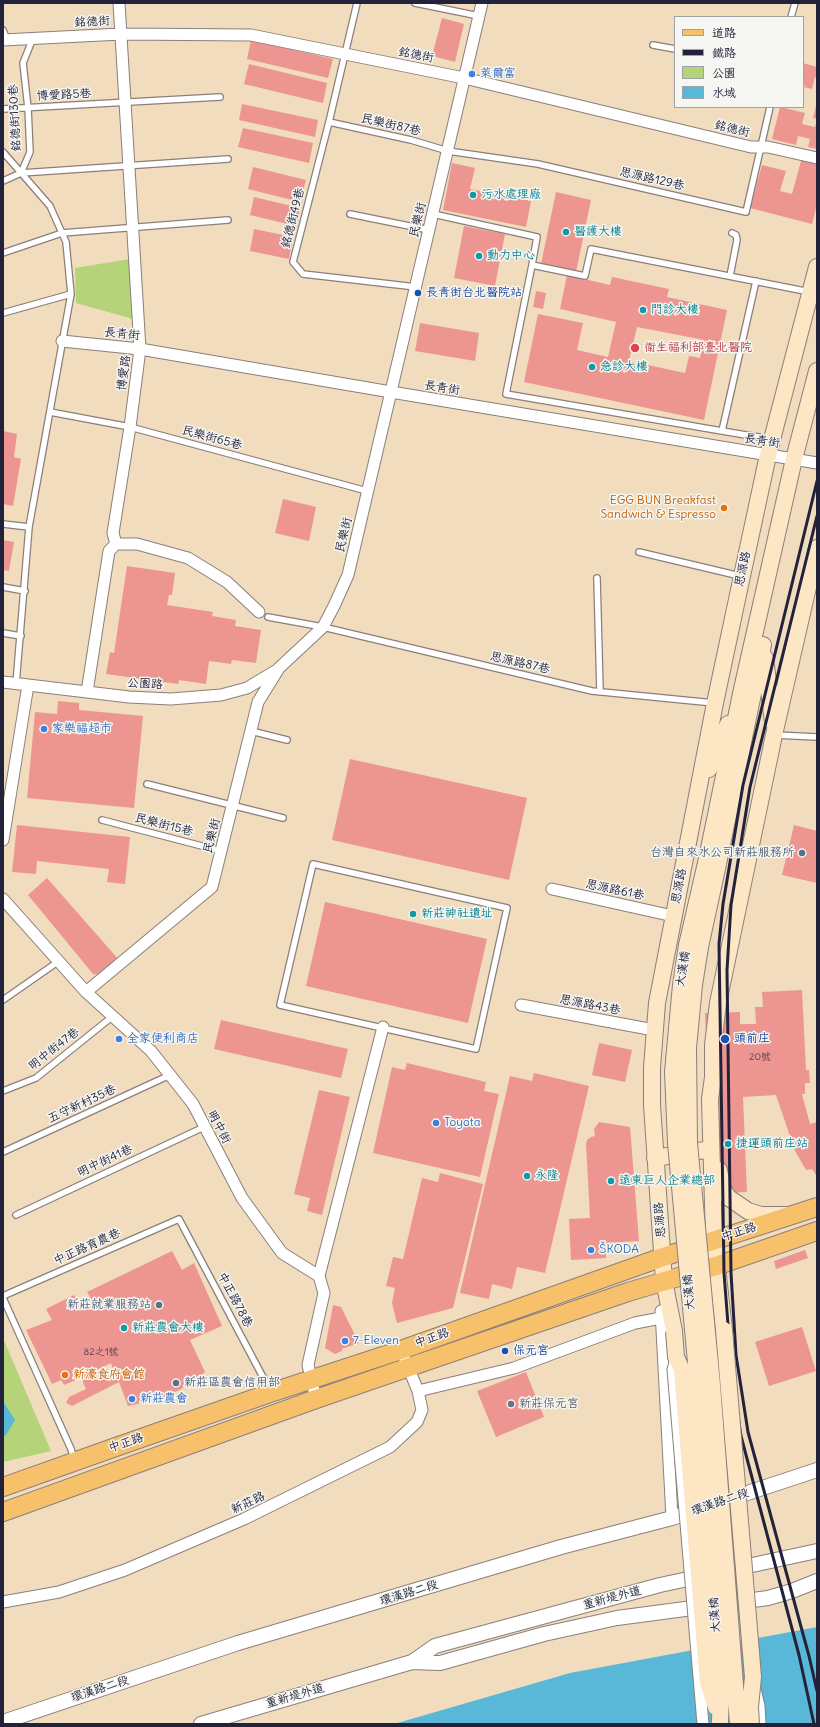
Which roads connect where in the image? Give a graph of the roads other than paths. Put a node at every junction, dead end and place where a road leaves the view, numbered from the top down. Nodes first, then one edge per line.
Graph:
1 (119, 3) edge
2 (357, 3) edge
3 (415, 3) edge
4 (482, 3) edge
5 (795, 3) edge
6 (479, 16) junction
7 (791, 16) edge
8 (121, 34) junction
9 (4, 36) edge
10 (33, 38) junction
11 (653, 45) dead end
12 (674, 50) edge
13 (345, 53) junction
14 (464, 78) junction
15 (220, 97) dead end
16 (125, 103) junction
17 (28, 108) junction
18 (770, 108) edge
19 (3, 109) edge
20 (329, 122) junction
21 (761, 147) junction
22 (448, 151) junction
23 (3, 152) edge
24 (817, 158) edge
25 (228, 159) dead end
26 (129, 165) junction
27 (21, 173) junction
28 (3, 181) edge
29 (350, 214) dead end
30 (433, 214) junction
31 (228, 220) dead end
32 (133, 228) junction
33 (429, 230) junction
34 (62, 233) junction
35 (732, 233) dead end
36 (3, 254) edge
37 (532, 265) junction
38 (817, 267) edge
39 (730, 276) junction
40 (756, 281) junction
41 (416, 287) junction
42 (811, 292) junction
43 (71, 294) junction
44 (3, 312) edge
45 (62, 341) junction
46 (140, 349) junction
47 (817, 371) edge
48 (391, 392) junction
49 (817, 411) edge
50 (50, 412) junction
51 (130, 427) junction
52 (722, 431) junction
53 (772, 439) junction
54 (768, 455) junction
55 (805, 461) edge
56 (367, 491) junction
57 (3, 524) edge
58 (29, 528) junction
59 (116, 544) junction
60 (817, 548) edge
61 (639, 552) dead end
62 (742, 576) junction
63 (597, 578) dead end
64 (3, 587) edge
65 (25, 590) junction
66 (263, 615) joint
67 (323, 628) junction
68 (3, 633) edge
69 (21, 636) junction
70 (764, 642) junction
71 (279, 668) junction
72 (3, 682) edge
73 (16, 684) junction
74 (28, 685) junction
75 (742, 689) junction
76 (87, 692) junction
77 (600, 692) junction
78 (715, 703) junction
79 (251, 731) junction
80 (774, 735) junction
81 (817, 737) edge
82 (287, 740) dead end
83 (148, 784) dead end
84 (7, 788) edge
85 (696, 800) junction
86 (232, 805) junction
87 (283, 818) dead end
88 (102, 820) dead end
89 (3, 840) edge
90 (221, 851) junction
91 (712, 864) junction
92 (552, 889) dead end
93 (3, 899) edge
94 (673, 916) junction
95 (59, 961) junction
96 (86, 992) junction
97 (3, 1000) edge
98 (521, 1005) dead end
99 (113, 1016) junction
100 (383, 1027) junction
101 (654, 1030) junction
102 (170, 1075) junction
103 (713, 1077) junction
104 (3, 1091) edge
105 (710, 1099) junction
106 (652, 1106) junction
107 (204, 1127) junction
108 (711, 1149) junction
109 (3, 1152) edge
110 (655, 1158) junction
111 (817, 1207) edge
112 (16, 1215) dead end
113 (792, 1215) junction
114 (179, 1218) joint
115 (816, 1236) edge
116 (714, 1240) junction
117 (663, 1257) junction
118 (716, 1266) junction
119 (320, 1276) junction
120 (664, 1281) junction
121 (3, 1297) edge
122 (661, 1318) junction
123 (401, 1350) junction
124 (676, 1357) junction
125 (408, 1368) junction
126 (310, 1380) junction
127 (418, 1391) junction
128 (270, 1393) junction
129 (316, 1399) junction
130 (74, 1461) junction
131 (817, 1470) edge
132 (3, 1487) edge
133 (745, 1494) junction
134 (3, 1512) edge
135 (672, 1518) junction
136 (817, 1550) edge
137 (817, 1581) edge
138 (3, 1602) edge
139 (412, 1662) junction
140 (753, 1677) junction
141 (3, 1722) edge
142 (720, 1723) edge
143 (201, 1724) edge
144 (703, 1724) edge
145 (738, 1724) edge
146 (751, 1724) edge
147 (760, 1724) edge

1 - 8 street, 博愛路
2 - 13 lane, 銘德街49巷
3 - 6 lane
4 - 6 street, 民樂街
5 - 7 lane
6 - 14 street, 民樂街
8 - 10 street, 銘德街
8 - 13 street, 銘德街
8 - 16 street, 博愛路
9 - 10 street, 銘德街
10 - 17 lane, 銘德街130巷
11 - 12 lane
13 - 14 street, 銘德街
13 - 20 lane, 銘德街49巷
14 - 21 street, 銘德街
14 - 22 street, 民樂街
15 - 16 lane, 博愛路5巷
16 - 17 lane, 博愛路5巷
16 - 26 street, 博愛路
17 - 19 lane, 博愛路5巷
17 - 27 lane, 銘德街130巷
18 - 21 lane, 思源路129巷
20 - 22 lane, 民樂街87巷
20 - 41 lane, 銘德街49巷
21 - 22 lane, 思源路129巷
21 - 24 street, 銘德街
22 - 30 street, 民樂街
23 - 27 lane
25 - 26 lane
26 - 27 lane
26 - 32 street, 博愛路
27 - 28 lane
27 - 34 lane
29 - 33 lane
30 - 33 street, 民樂街
30 - 37 lane
31 - 32 lane
32 - 34 lane
32 - 46 street, 博愛路
33 - 41 street, 民樂街
34 - 36 lane
34 - 43 lane
35 - 39 lane
37 - 39 lane
37 - 52 lane
38 - 42 main road, 思源路
39 - 40 lane
40 - 42 lane
40 - 52 lane
41 - 48 street, 民樂街
42 - 53 main road, 思源路
43 - 44 lane
43 - 45 lane
45 - 46 street, 長青街
45 - 50 lane
46 - 48 street, 長青街
46 - 51 street, 博愛路
47 - 55 main road, 思源路
48 - 54 street, 長青街
48 - 56 street, 民樂街
49 - 55 main road, 思源路
50 - 51 lane, 民樂街65巷
50 - 58 lane
51 - 56 lane, 民樂街65巷
51 - 59 street, 博愛路
52 - 53 lane
53 - 54 main road, 思源路
54 - 55 street, 長青街
54 - 62 main road, 思源路
55 - 70 main road, 思源路
55 - 75 main road, 思源路
56 - 67 street, 民樂街
57 - 58 lane
58 - 65 lane
59 - 66 street
59 - 76 street
60 - 80 main road
61 - 62 lane
62 - 78 main road, 思源路
63 - 77 lane
64 - 65 lane
65 - 69 lane
66 - 67 lane, 思源路87巷
67 - 71 street, 民樂街
67 - 77 lane, 思源路87巷
68 - 69 lane
69 - 73 lane
70 - 80 main road
70 - 91 main road, 思源路
71 - 76 street, 公園路
71 - 79 street, 民樂街
72 - 73 street, 公園路
73 - 74 street, 公園路
74 - 76 street, 公園路
74 - 84 street
75 - 85 main road
75 - 91 main road, 思源路
77 - 78 lane, 思源路87巷
78 - 85 main road, 思源路
79 - 82 lane
79 - 86 street, 民樂街
80 - 81 lane
80 - 103 main road
83 - 86 lane
84 - 89 street
85 - 94 main road, 思源路
86 - 87 lane
86 - 90 street, 民樂街
88 - 90 lane, 民樂街15巷
90 - 96 street, 民樂街
91 - 142 main road, 大漢橋, bridge
91 - 145 main road, 大漢橋, bridge
92 - 94 street, 思源路61巷
93 - 95 street, 明中街
94 - 101 main road, 思源路
95 - 96 street, 明中街
95 - 97 lane
96 - 99 street, 明中街
98 - 101 street, 思源路43巷
99 - 102 street, 明中街
99 - 104 lane, 明中街47巷
100 - 100 lane
100 - 119 street
101 - 106 main road, 思源路
102 - 107 street, 明中街
102 - 109 lane, 五守新村35巷
103 - 105 main road
103 - 113 main road
105 - 106 main road
105 - 108 main road
106 - 110 main road, 思源路
107 - 112 lane, 明中街41巷
107 - 119 street, 明中街
108 - 110 main road
108 - 116 main road
110 - 117 main road, 思源路
111 - 113 main road, 中正路
113 - 116 main road, 中正路
114 - 121 lane, 中正路育農巷
114 - 128 lane, 中正路78巷
115 - 118 main road, 中正路
116 - 117 main road, 中正路
116 - 118 main road
117 - 120 main road, 思源路
117 - 123 main road, 中正路
118 - 120 main road, 中正路
118 - 133 street
118 - 140 main road, bridge
119 - 126 street
120 - 122 street, 思源路
120 - 124 main road, bridge
120 - 125 main road, 中正路
121 - 130 lane, 中正路育農巷
122 - 127 street
122 - 135 street, 思源路
123 - 125 street, 新莊路
123 - 126 main road, 中正路
124 - 142 main road, bridge
124 - 144 street, bridge
125 - 127 street, 新莊路
125 - 129 main road, 中正路
126 - 128 main road, 中正路
126 - 129 street
127 - 138 street, 新莊路
128 - 130 main road, 中正路
129 - 134 main road, 中正路
130 - 132 main road, 中正路
131 - 133 street, 環漢路二段
133 - 135 street, 環漢路二段
135 - 141 street, 環漢路二段
136 - 139 street, 重新堤外道
137 - 139 street, 重新堤外道
139 - 143 street, 重新堤外道
140 - 146 main road, bridge
140 - 147 street, bridge

